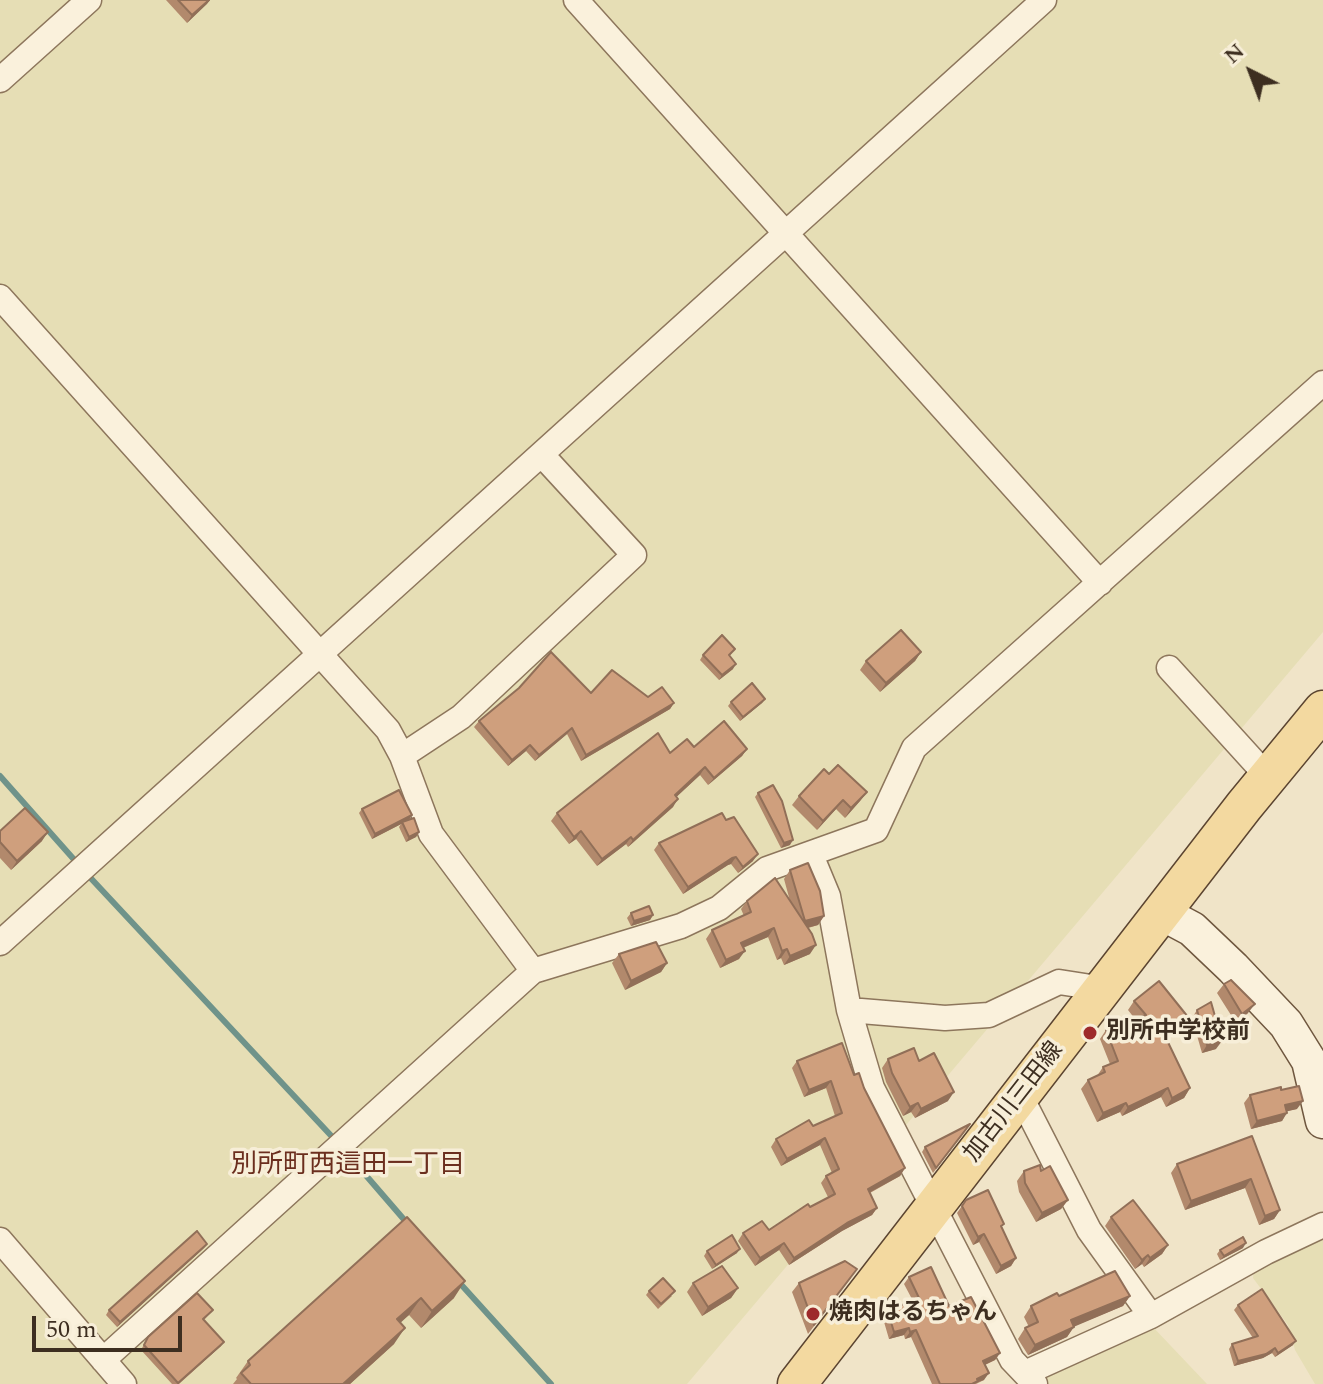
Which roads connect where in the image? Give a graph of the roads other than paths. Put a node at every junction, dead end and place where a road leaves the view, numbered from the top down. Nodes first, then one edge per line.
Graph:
1 (89, 0) edge
2 (576, 0) edge
3 (1044, 0) edge
4 (0, 80) edge
5 (786, 233) junction
6 (0, 297) edge
7 (1323, 383) edge
8 (542, 455) junction
9 (1100, 583) junction
10 (322, 655) junction
11 (1169, 668) dead end
12 (1323, 710) edge
13 (402, 756) junction
14 (1267, 776) junction
15 (811, 855) junction
16 (1162, 913) junction
17 (0, 943) edge
18 (533, 971) junction
19 (1104, 989) junction
20 (849, 1010) junction
21 (1316, 1058) edge
22 (1020, 1095) junction
23 (1323, 1121) edge
24 (935, 1206) junction
25 (1323, 1225) edge
26 (0, 1240) edge
27 (1151, 1316) junction
28 (103, 1360) junction
29 (1030, 1378) edge
30 (124, 1384) edge
31 (797, 1384) edge

1 - 4 street
2 - 5 street
3 - 5 street
5 - 8 street
5 - 9 street
6 - 10 street
7 - 9 street
8 - 10 street
8 - 13 street
9 - 15 street
10 - 13 street
10 - 17 street
11 - 14 street
12 - 14 main road, 加古川三田線
13 - 18 street
14 - 16 main road, 加古川三田線
15 - 18 street
15 - 20 street
16 - 19 main road, 加古川三田線
16 - 21 street
18 - 28 street
19 - 20 street
19 - 22 main road, 加古川三田線
20 - 24 street
21 - 23 street
22 - 24 main road, 加古川三田線
22 - 27 street
24 - 29 street
24 - 31 main road, 加古川三田線
25 - 27 street
26 - 28 street
27 - 29 street
28 - 30 street

